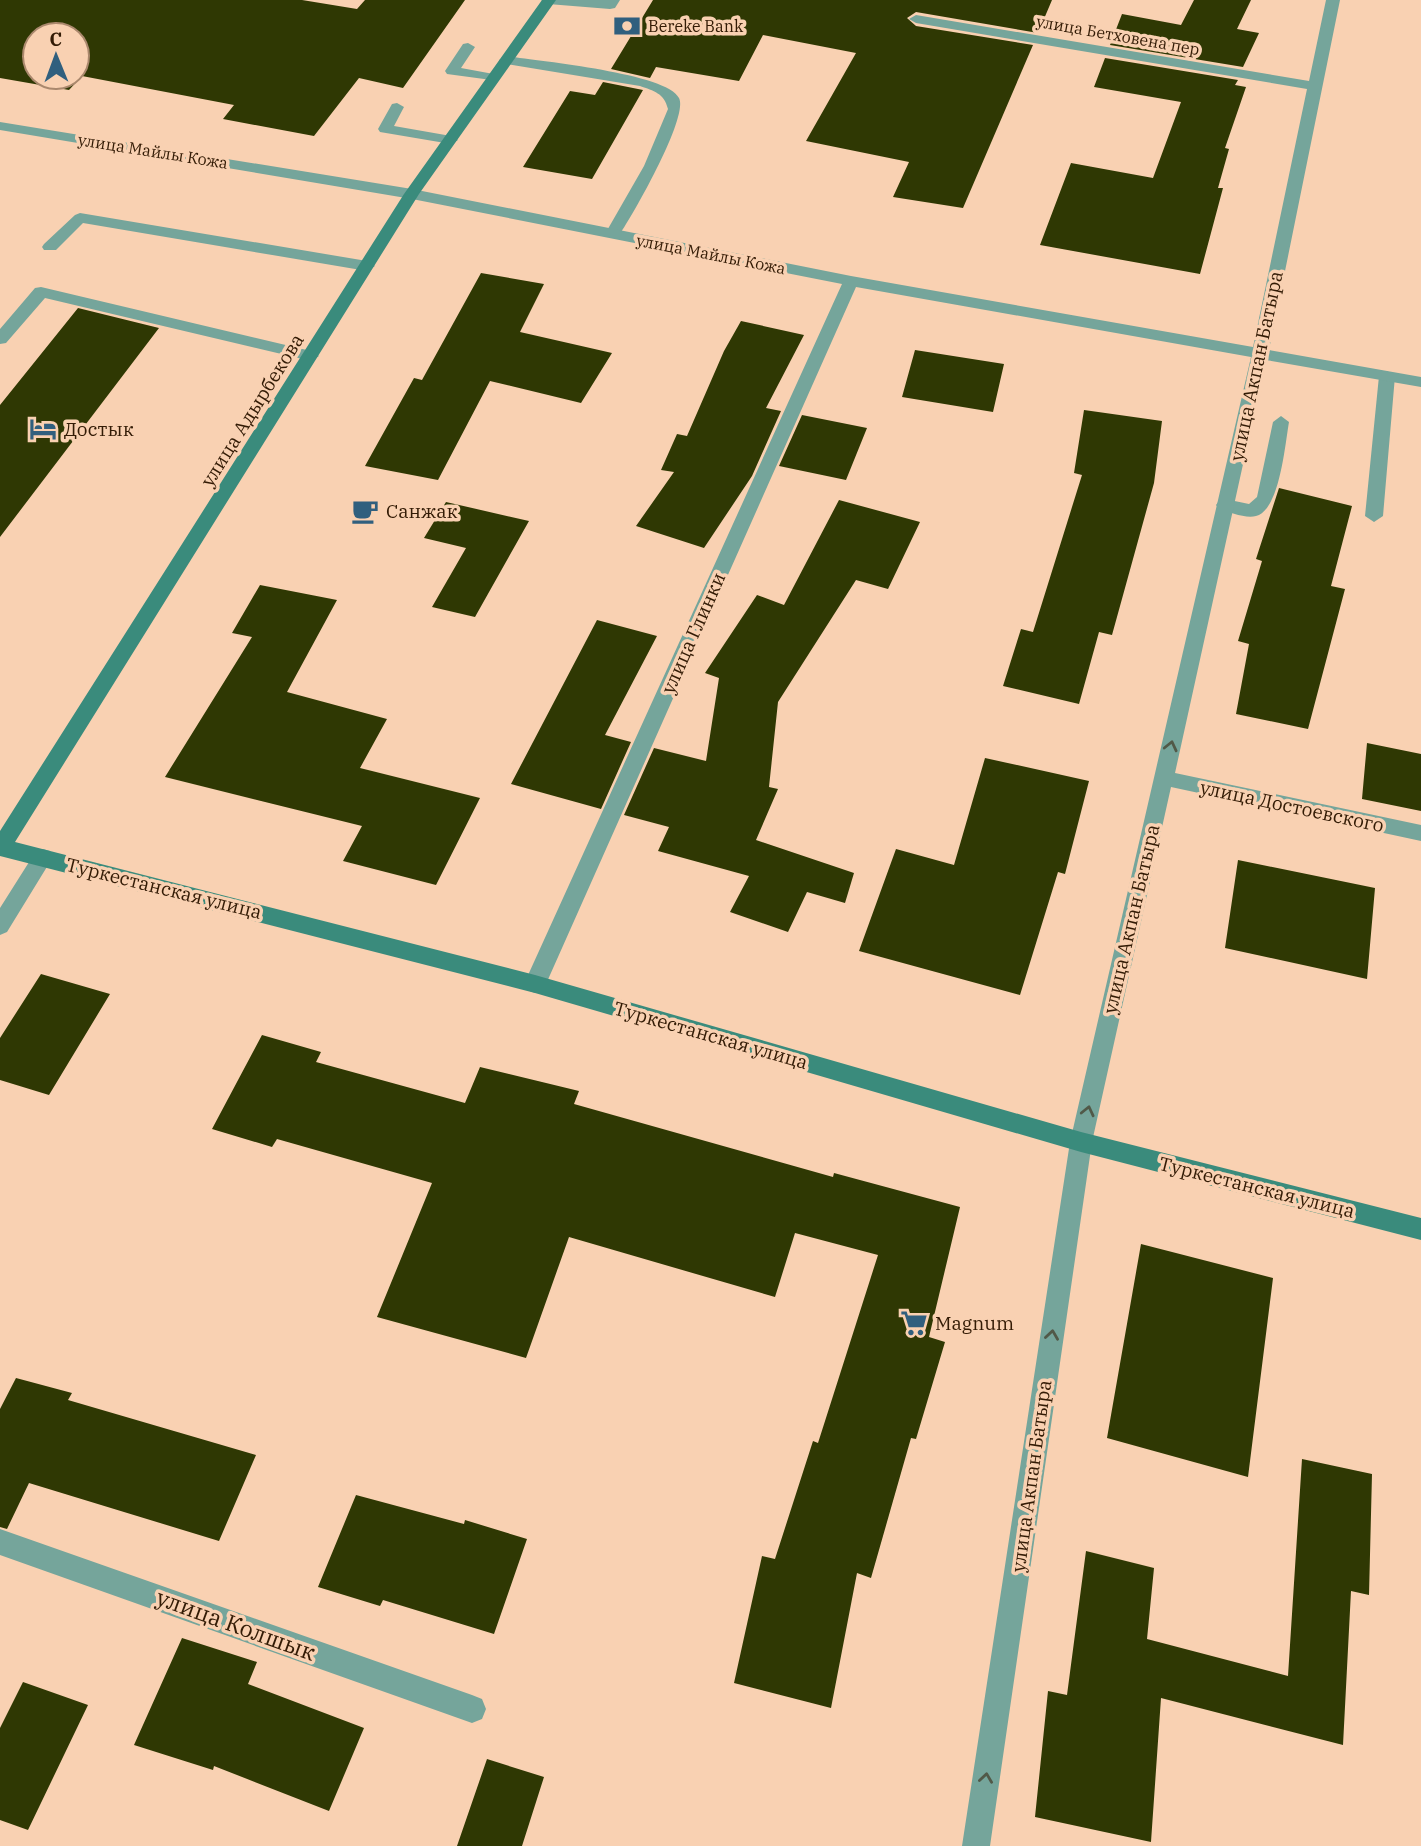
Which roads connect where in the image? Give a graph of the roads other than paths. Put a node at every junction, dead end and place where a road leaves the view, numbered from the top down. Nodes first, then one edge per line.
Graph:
1 (548, 0) edge
2 (613, 0) edge
3 (1334, 0) edge
4 (916, 19) dead end
5 (468, 47) dead end
6 (506, 60) junction
7 (494, 78) junction
8 (1314, 86) junction
9 (397, 107) dead end
10 (0, 126) edge
11 (450, 140) junction
12 (412, 194) junction
13 (613, 234) junction
14 (50, 247) dead end
15 (367, 266) junction
16 (851, 281) junction
17 (0, 339) edge
18 (1260, 352) junction
19 (311, 356) junction
20 (1387, 376) junction
21 (1421, 382) edge
22 (1281, 422) dead end
23 (1225, 505) junction
24 (1374, 516) dead end
25 (1163, 778) junction
26 (1421, 833) edge
27 (0, 847) edge
28 (43, 857) junction
29 (0, 926) edge
30 (535, 984) junction
31 (1081, 1142) junction
32 (1421, 1229) edge
33 (0, 1542) edge
34 (472, 1709) dead end
35 (976, 1846) edge

1 - 2 street
1 - 6 main road, улица Адырбекова
3 - 8 street, улица Акпан Батыра
4 - 8 street, улица Бетховена пер
5 - 7 street
6 - 7 main road, улица Адырбекова
6 - 13 street
7 - 11 main road, улица Адырбекова
8 - 18 street, улица Акпан Батыра
9 - 11 street
10 - 12 street, улица Майлы Кожа
11 - 12 main road, улица Адырбекова
12 - 13 street, улица Майлы Кожа
12 - 15 main road, улица Адырбекова
13 - 16 street, улица Майлы Кожа
14 - 15 street
15 - 19 main road, улица Адырбекова
16 - 18 street, улица Майлы Кожа
16 - 30 street, улица Глинки
17 - 19 street
18 - 20 street, улица Майлы Кожа
18 - 23 street, улица Акпан Батыра
19 - 27 main road, улица Адырбекова
20 - 21 street, улица Майлы Кожа
20 - 24 street
22 - 23 street
25 -> 23 street, улица Акпан Батыра
25 - 26 street, улица Достоевского
31 -> 25 street, улица Акпан Батыра
27 - 28 main road, Туркестанская улица
28 - 29 street
28 - 30 main road, Туркестанская улица
30 - 31 main road, Туркестанская улица
31 - 32 main road, Туркестанская улица
35 -> 31 street, улица Акпан Батыра
33 - 34 street, улица Колшык

